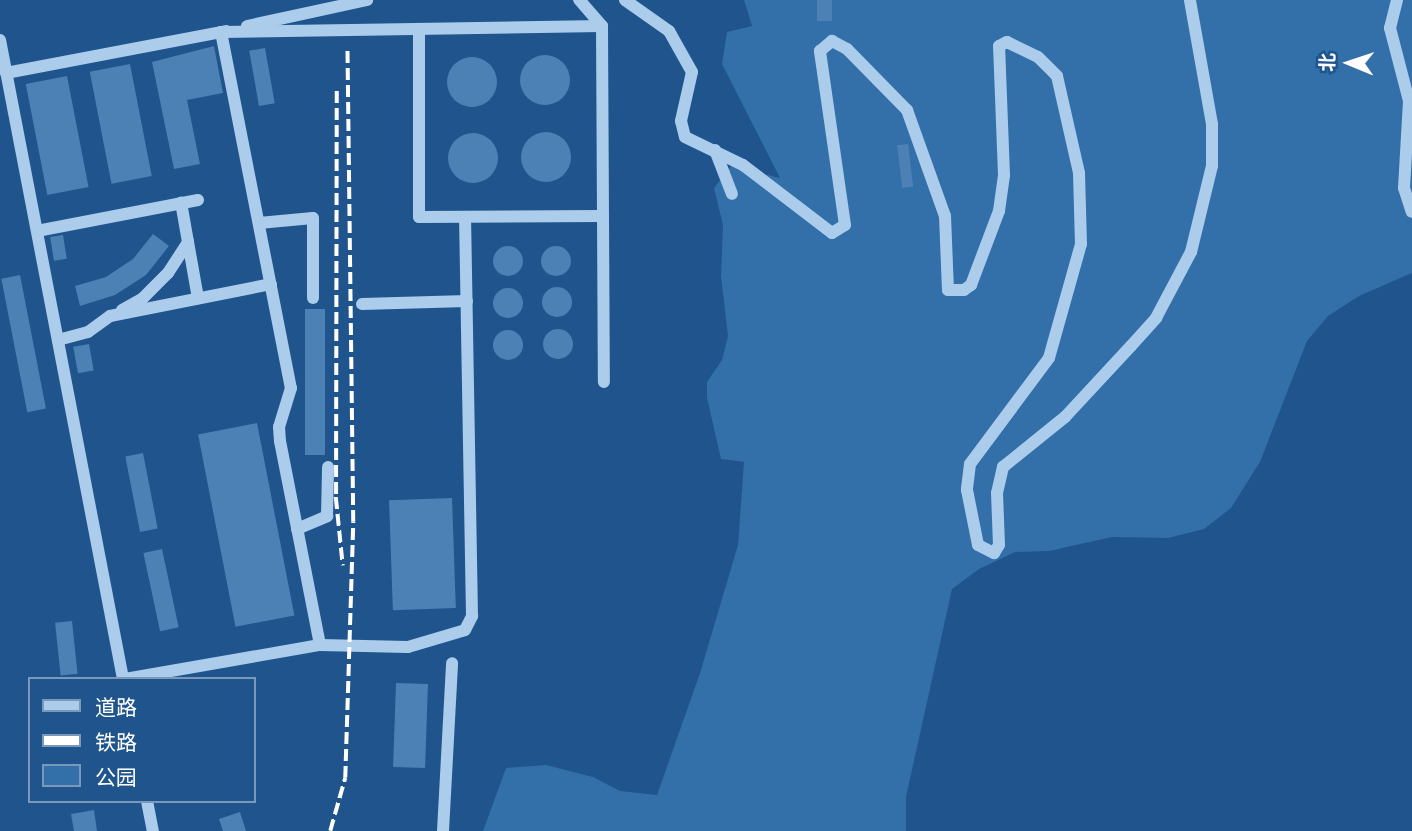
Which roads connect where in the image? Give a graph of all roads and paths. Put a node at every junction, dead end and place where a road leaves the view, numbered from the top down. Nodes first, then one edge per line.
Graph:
1 (367, 0) edge
2 (579, 0) edge
3 (625, 0) edge
4 (1190, 0) edge
5 (1397, 0) edge
6 (602, 26) junction
7 (419, 29) junction
8 (221, 32) junction
9 (0, 40) edge
10 (6, 73) junction
11 (715, 150) junction
12 (732, 194) dead end
13 (198, 200) dead end
14 (181, 203) junction
15 (1412, 212) edge
16 (603, 216) junction
17 (465, 217) junction
18 (259, 223) junction
19 (37, 231) junction
20 (188, 242) junction
21 (271, 284) junction
22 (198, 298) junction
23 (313, 298) dead end
24 (467, 301) junction
25 (362, 304) dead end
26 (110, 316) junction
27 (58, 340) junction
28 (604, 382) dead end
29 (328, 467) dead end
30 (297, 529) junction
31 (320, 645) junction
32 (453, 663) dead end
33 (124, 677) edge
34 (136, 677) edge
35 (147, 803) edge
36 (153, 831) edge
37 (443, 831) edge

1 - 8 street
2 - 6 street
3 - 11 street
4 - 11 street
5 - 15 street
6 - 7 street
6 - 16 street
7 - 8 street
7 - 17 street
8 - 10 street
8 - 18 street
9 - 10 street
10 - 19 street
11 - 12 street
13 - 14 street
14 - 19 street
14 - 20 street
16 - 17 street
16 - 28 street
17 - 24 street
18 - 21 street
18 - 23 street
19 - 27 street
20 - 22 street
20 - 26 street
21 - 22 street
21 - 30 street
22 - 26 street
24 - 25 street
24 - 31 street
26 - 27 street
27 - 33 street
29 - 30 street
30 - 31 street
31 - 34 street
32 - 37 street
35 - 36 street

